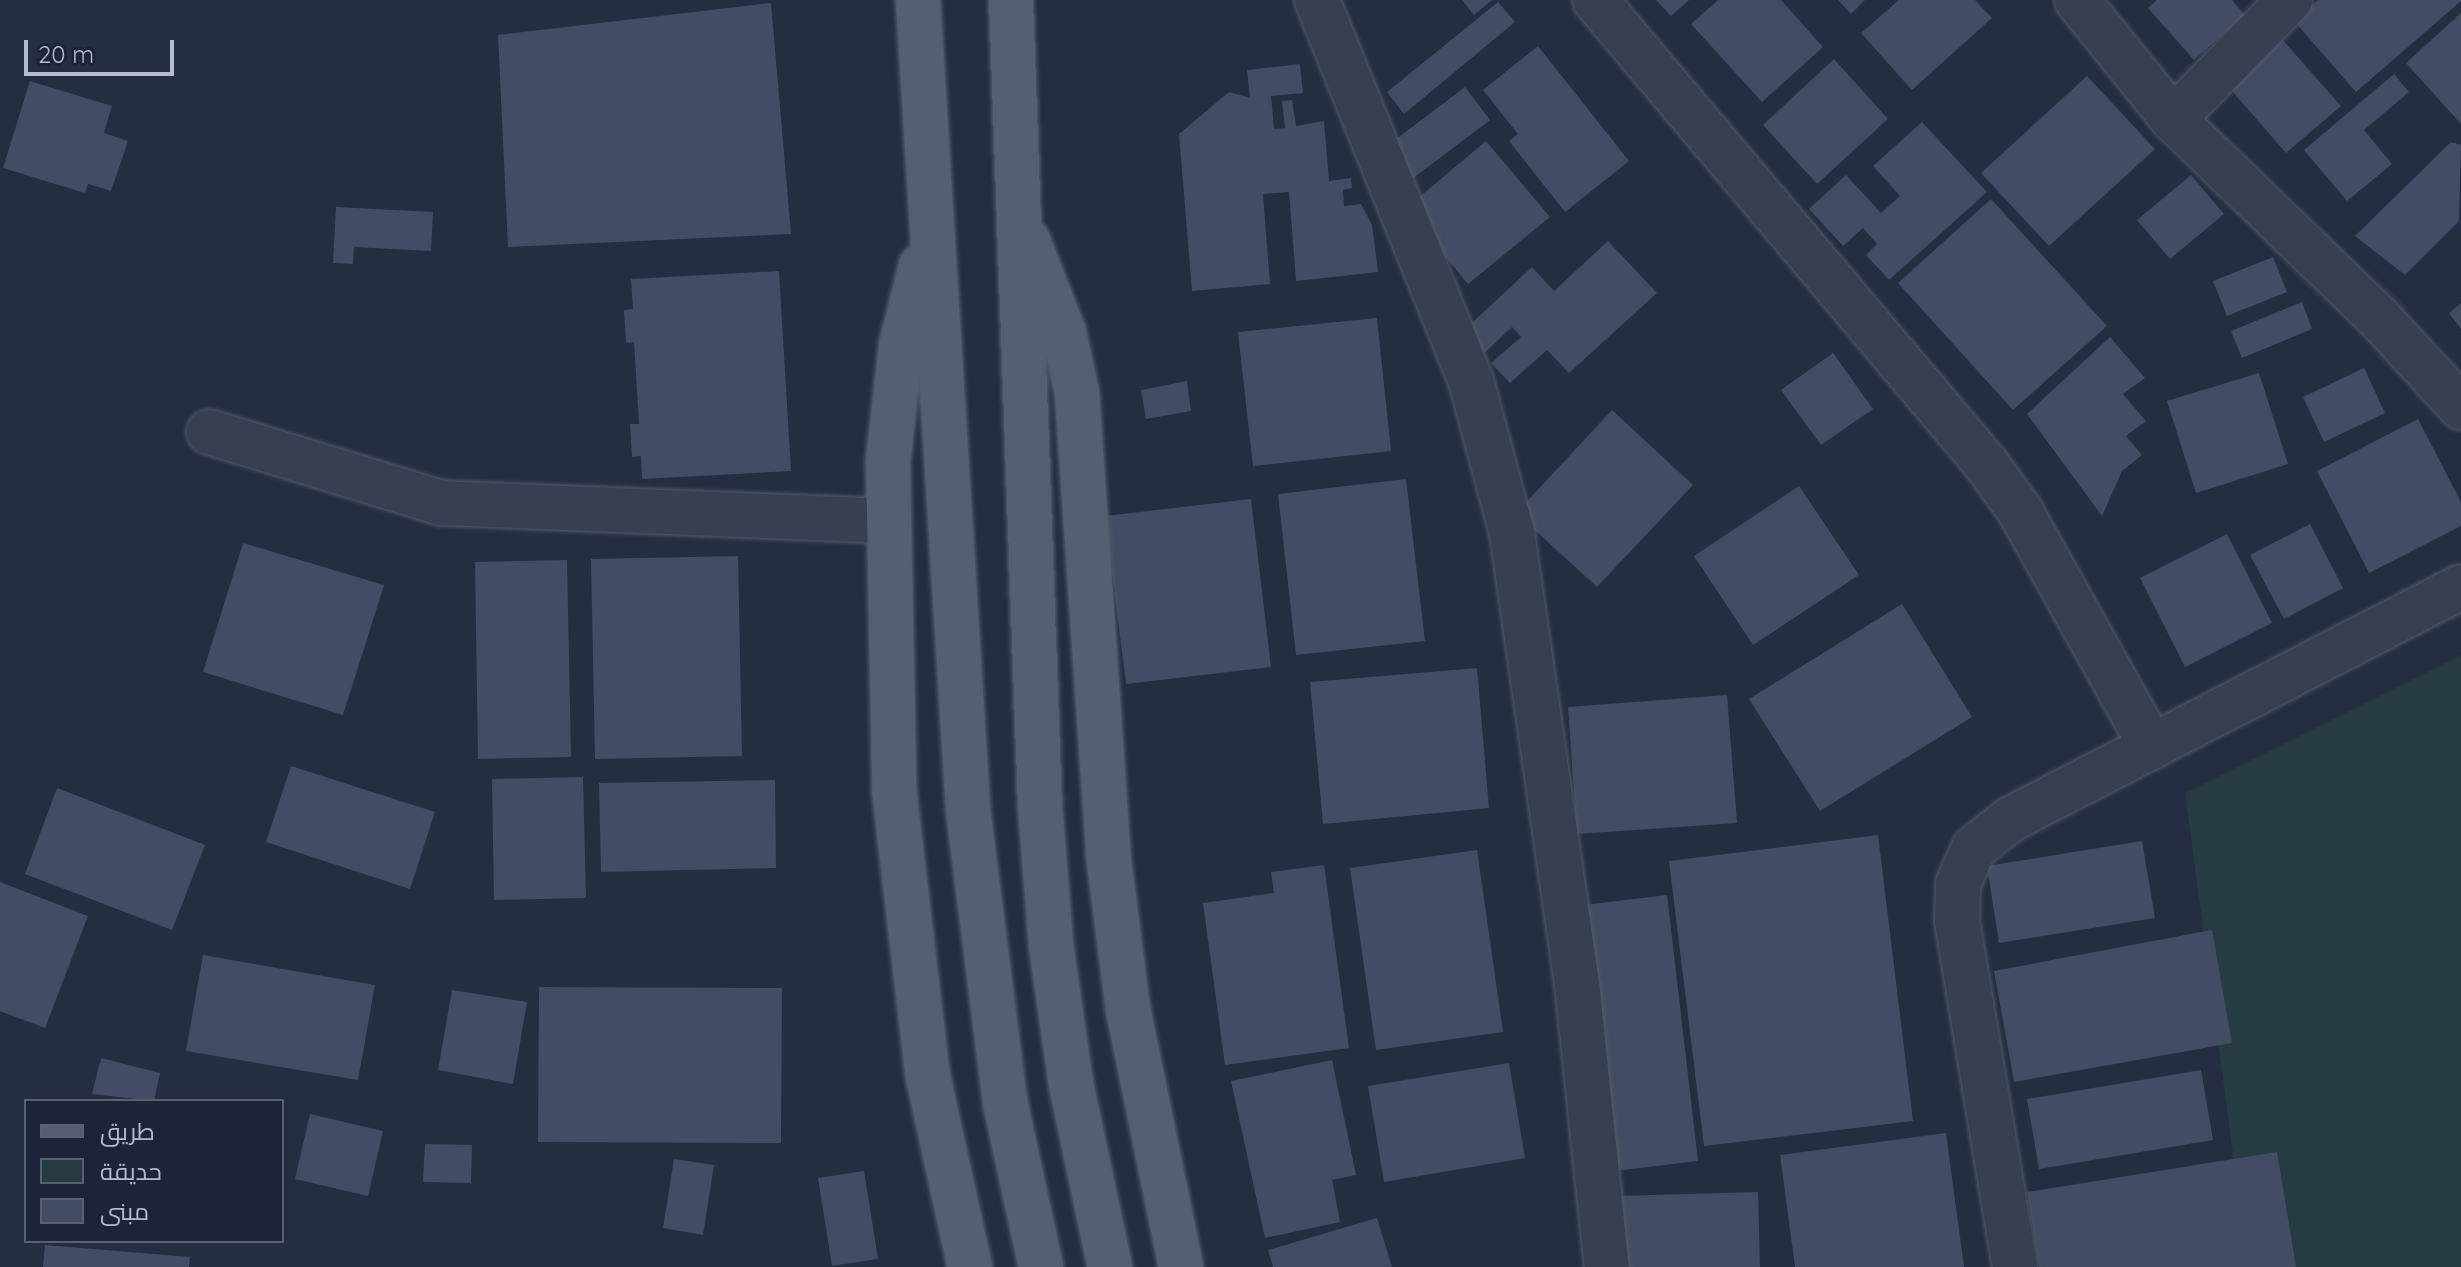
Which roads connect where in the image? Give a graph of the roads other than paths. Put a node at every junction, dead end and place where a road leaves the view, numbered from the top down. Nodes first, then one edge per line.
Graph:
1 (918, 0) edge
2 (1317, 0) edge
3 (1595, 0) edge
4 (2077, 0) edge
5 (2290, 0) edge
6 (1019, 6) edge
7 (2173, 119) junction
8 (1018, 219) junction
9 (932, 233) junction
10 (2461, 407) edge
11 (209, 432) dead end
12 (886, 521) junction
13 (2461, 587) edge
14 (2152, 747) junction
15 (970, 1267) edge
16 (1041, 1267) edge
17 (1110, 1267) edge
18 (1181, 1267) edge
19 (1607, 1267) edge
20 (2015, 1267) edge

1 - 9 main road
2 - 19 street
3 - 14 street
4 - 7 street
5 - 7 street
6 - 8 main road
7 - 10 street
8 - 17 main road
8 - 18 main road
9 - 12 main road
9 - 16 main road
11 - 12 street
12 - 15 main road
13 - 14 street
14 - 20 street

